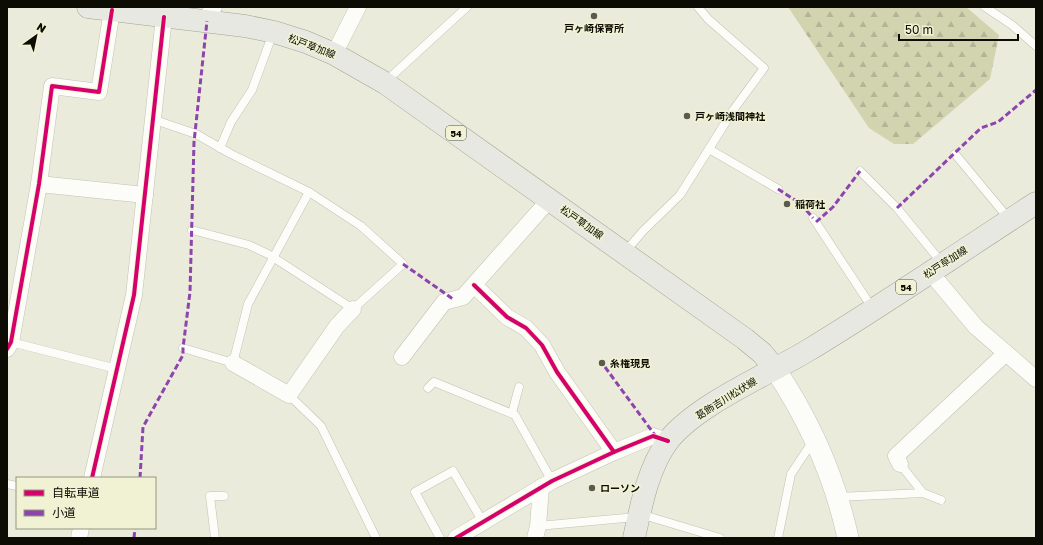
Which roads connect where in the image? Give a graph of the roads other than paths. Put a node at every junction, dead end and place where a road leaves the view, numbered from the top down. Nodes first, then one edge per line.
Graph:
1 (88, 7) edge
2 (358, 7) edge
3 (467, 7) edge
4 (698, 7) edge
5 (984, 7) edge
6 (121, 10) edge
7 (209, 14) edge
8 (164, 17) junction
9 (274, 32) junction
10 (1036, 46) edge
11 (334, 54) junction
12 (384, 83) junction
13 (152, 119) junction
14 (220, 148) junction
15 (709, 149) junction
16 (955, 154) dead end
17 (860, 171) dead end
18 (39, 184) junction
19 (778, 189) dead end
20 (309, 192) junction
21 (145, 195) junction
22 (550, 199) junction
23 (1036, 203) edge
24 (813, 218) dead end
25 (1010, 220) junction
26 (192, 230) dead end
27 (625, 252) junction
28 (273, 257) junction
29 (936, 267) junction
30 (474, 285) junction
31 (353, 309) junction
32 (872, 309) junction
33 (9, 345) edge
34 (184, 348) dead end
35 (1006, 353) junction
36 (402, 356) dead end
37 (233, 363) junction
38 (117, 369) junction
39 (775, 369) junction
40 (1036, 379) edge
41 (519, 387) dead end
42 (428, 388) dead end
43 (289, 395) junction
44 (512, 413) junction
45 (814, 439) junction
46 (668, 441) junction
47 (614, 452) junction
48 (900, 464) joint
49 (92, 477) edge
50 (546, 484) junction
51 (923, 493) junction
52 (224, 496) dead end
53 (838, 497) junction
54 (941, 500) dead end
55 (639, 515) junction
56 (483, 522) junction
57 (536, 532) edge
58 (215, 538) edge
59 (376, 538) edge
60 (440, 538) edge
61 (456, 538) edge
62 (634, 538) edge
63 (720, 538) edge
64 (778, 538) edge
65 (848, 538) edge

1 - 6 main road, 松戸草加線 / 54
2 - 11 street
3 - 12 lane
4 - 15 lane
5 - 10 lane
6 - 8 main road, 松戸草加線 / 54
6 - 18 street
7 - 8 main road, 松戸草加線 / 54
7 - 9 main road, 松戸草加線 / 54
8 - 13 street
9 - 11 main road, 松戸草加線 / 54
9 - 14 lane
11 - 12 main road, 松戸草加線 / 54
12 - 22 main road, 松戸草加線 / 54
13 - 14 lane
13 - 21 street
14 - 20 lane
15 - 19 lane
15 - 27 lane
16 - 25 lane
17 - 29 lane
18 - 21 street
18 - 33 street
20 - 28 lane
20 - 31 lane
21 - 38 street
22 - 27 main road, 松戸草加線 / 54
22 - 30 street
23 - 25 main road, 松戸草加線 / 54
24 - 32 lane
25 - 29 main road, 松戸草加線 / 54
26 - 28 lane
27 - 39 main road, 松戸草加線 / 54
28 - 31 lane
28 - 37 lane
29 - 32 main road, 松戸草加線 / 54
29 - 35 street
30 - 36 street
30 - 47 street
31 - 43 street
32 - 39 main road, 松戸草加線 / 54
33 - 38 lane
34 - 37 lane
35 - 40 street
35 - 48 street
37 - 43 street
38 - 49 street
39 - 45 street
39 - 46 main road, 葛飾吉川松伏線
41 - 44 lane
42 - 44 lane
43 - 59 lane
44 - 50 lane
45 - 53 street
45 - 64 lane
46 - 47 street
46 - 55 main road, 葛飾吉川松伏線
47 - 50 street
48 - 51 lane
50 - 56 street
50 - 57 street
51 - 53 lane
51 - 54 lane
52 - 58 lane
53 - 65 street
55 - 57 lane
55 - 62 main road, 葛飾吉川松伏線
55 - 63 lane
56 - 60 lane
56 - 61 street

